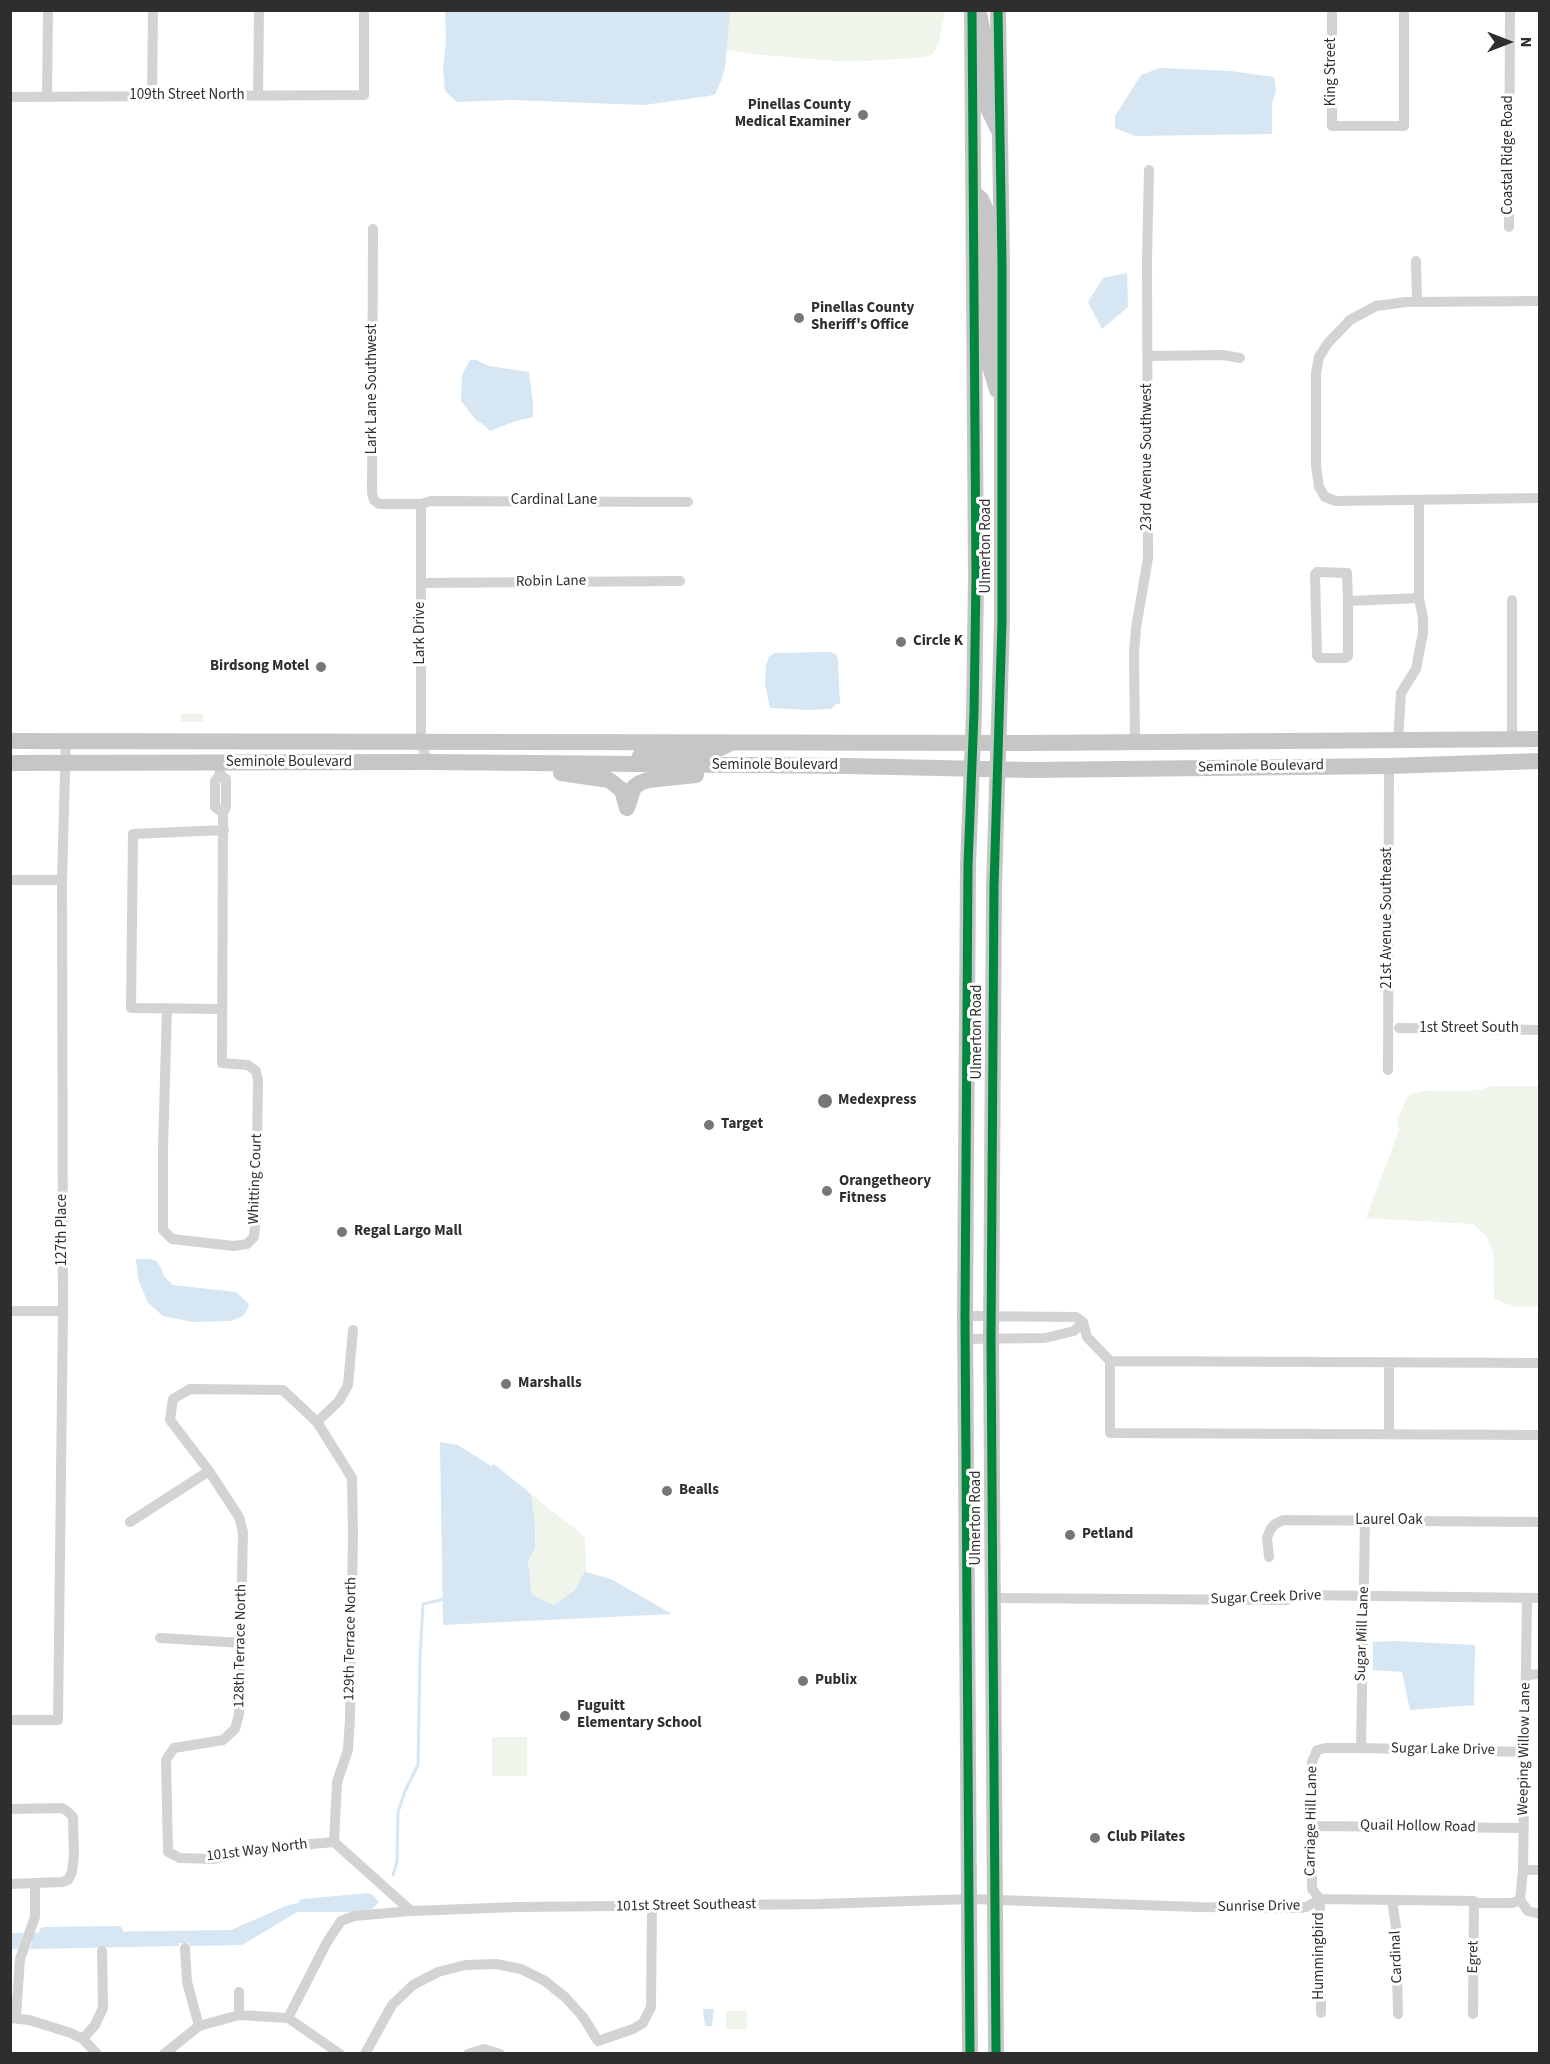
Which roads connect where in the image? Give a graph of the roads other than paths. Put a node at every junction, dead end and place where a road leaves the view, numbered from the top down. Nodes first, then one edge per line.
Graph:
1 (48, 10) edge
2 (153, 10) edge
3 (259, 10) edge
4 (364, 10) edge
5 (972, 10) edge
6 (978, 10) edge
7 (992, 10) edge
8 (998, 10) edge
9 (1332, 10) edge
10 (1404, 10) edge
11 (1510, 10) edge
12 (998, 29) junction
13 (152, 96) junction
14 (258, 96) junction
15 (10, 97) edge
16 (47, 97) junction
17 (1000, 131) junction
18 (1149, 170) dead end
19 (1000, 172) junction
20 (974, 193) junction
21 (1509, 227) dead end
22 (373, 229) dead end
23 (1416, 261) dead end
24 (1539, 301) edge
25 (1417, 302) junction
26 (1148, 356) junction
27 (1240, 358) dead end
28 (1002, 411) junction
29 (1539, 498) edge
30 (1419, 500) junction
31 (688, 502) dead end
32 (421, 504) junction
33 (680, 580) dead end
34 (421, 583) junction
35 (1419, 598) junction
36 (1512, 600) dead end
37 (1348, 601) junction
38 (1539, 739) edge
39 (66, 740) junction
40 (1398, 740) junction
41 (1512, 740) junction
42 (10, 741) edge
43 (421, 741) junction
44 (735, 741) junction
45 (973, 742) junction
46 (1000, 742) junction
47 (1135, 742) junction
48 (1539, 761) edge
49 (427, 762) junction
50 (1461, 762) junction
51 (10, 763) edge
52 (65, 763) junction
53 (487, 764) junction
54 (617, 765) junction
55 (785, 766) junction
56 (1389, 766) junction
57 (220, 769) junction
58 (972, 769) junction
59 (999, 770) junction
60 (224, 830) junction
61 (10, 880) edge
62 (62, 880) junction
63 (167, 1008) junction
64 (222, 1009) junction
65 (1399, 1029) dead end
66 (1539, 1030) edge
67 (1388, 1070) dead end
68 (10, 1311) edge
69 (63, 1311) junction
70 (965, 1316) junction
71 (991, 1317) junction
72 (1083, 1322) junction
73 (353, 1330) dead end
74 (965, 1339) junction
75 (991, 1340) junction
76 (1110, 1360) junction
77 (1389, 1363) junction
78 (1539, 1364) edge
79 (283, 1390) joint
80 (317, 1422) junction
81 (1389, 1434) junction
82 (1539, 1435) edge
83 (209, 1471) junction
84 (1365, 1520) junction
85 (130, 1522) dead end
86 (1539, 1522) edge
87 (1269, 1557) dead end
88 (1365, 1597) junction
89 (993, 1598) junction
90 (1527, 1598) junction
91 (1539, 1598) edge
92 (160, 1638) dead end
93 (242, 1643) junction
94 (1539, 1674) edge
95 (1526, 1675) junction
96 (10, 1720) edge
97 (1361, 1748) junction
98 (1525, 1752) junction
99 (10, 1809) edge
100 (1312, 1826) junction
101 (1524, 1828) junction
102 (334, 1842) junction
103 (180, 1858) joint
104 (1523, 1870) junction
105 (1539, 1870) edge
106 (35, 1883) junction
107 (10, 1884) edge
108 (969, 1899) junction
109 (996, 1899) junction
110 (1320, 1899) junction
111 (1392, 1900) junction
112 (1474, 1900) junction
113 (1520, 1900) junction
114 (652, 1907) junction
115 (411, 1911) junction
116 (1539, 1914) edge
117 (185, 1948) dead end
118 (102, 1951) dead end
119 (239, 1992) dead end
120 (1321, 2013) dead end
121 (1398, 2014) dead end
122 (1473, 2014) dead end
123 (239, 2015) junction
124 (13, 2018) edge
125 (288, 2018) junction
126 (200, 2026) junction
127 (83, 2039) junction
128 (598, 2041) junction
129 (97, 2054) edge
130 (164, 2054) edge
131 (340, 2054) edge
132 (365, 2054) edge
133 (468, 2054) edge
134 (500, 2054) edge
135 (600, 2054) edge
136 (970, 2054) edge
137 (996, 2054) edge

1 - 16 street
2 - 13 street
3 - 14 street
4 - 14 street, 109th Street North
5 - 20 main road, Ulmerton Road
6 - 17 main road
7 - 12 main road
8 - 12 main road, Ulmerton Road
9 - 10 street, King Street
11 - 21 street, Coastal Ridge Road
12 - 17 main road, Ulmerton Road
13 - 14 street, 109th Street North
13 - 16 street, 109th Street North
15 - 16 street, 109th Street North
17 - 19 main road, Ulmerton Road
18 - 26 street, 23rd Avenue Southwest
19 - 20 main road
19 - 28 main road, Ulmerton Road
20 - 28 main road
20 - 45 main road, Ulmerton Road
22 - 32 street, Lark Lane Southwest
23 - 25 street
24 - 25 street
25 - 30 street
26 - 27 street
26 - 47 street, 23rd Avenue Southwest
28 - 46 main road, Ulmerton Road
29 - 30 street
30 - 35 street
31 - 32 street, Cardinal Lane
32 - 34 street, Lark Drive
33 - 34 street, Robin Lane
34 - 43 street, Lark Drive
35 - 37 street
35 - 40 street
36 - 41 street
37 - 37 street
38 - 41 main road, Seminole Boulevard
39 - 42 main road, Seminole Boulevard
39 - 43 main road, Seminole Boulevard
39 - 52 street, 127th Place
40 - 41 main road, Seminole Boulevard
40 - 47 main road, Seminole Boulevard
40 - 56 main road
41 - 50 main road
43 - 44 main road, Seminole Boulevard
43 - 49 street, Lark Drive
44 - 45 main road, Seminole Boulevard
44 - 54 main road
45 - 46 main road, Seminole Boulevard
45 - 58 main road, Ulmerton Road
46 - 47 main road, Seminole Boulevard
46 - 59 main road, Ulmerton Road
48 - 50 main road, Seminole Boulevard
49 - 53 main road, Seminole Boulevard
49 - 57 main road, Seminole Boulevard
50 - 56 main road, Seminole Boulevard
51 - 52 main road, Seminole Boulevard
52 - 57 main road, Seminole Boulevard
52 - 62 street, 127th Place
53 - 54 main road, Seminole Boulevard
53 - 55 main road
54 - 55 main road, Seminole Boulevard
55 - 58 main road, Seminole Boulevard
56 - 59 main road, Seminole Boulevard
56 - 67 street, 21st Avenue Southeast
57 - 60 street, Whitting Court
58 - 59 main road, Seminole Boulevard
58 - 70 main road, Ulmerton Road
59 - 71 main road, Ulmerton Road
60 - 63 street
60 - 64 street, Whitting Court
61 - 62 street
62 - 69 street, 127th Place
63 - 64 street
63 - 64 street, Whitting Court
65 - 66 street, 1st Street South
68 - 69 street
69 - 96 street, 127th Place
70 - 71 street
70 - 74 main road, Ulmerton Road
71 - 72 street
71 - 75 main road, Ulmerton Road
72 - 75 street
72 - 76 street
73 - 80 street
74 - 75 street
74 - 108 main road, Ulmerton Road
75 - 89 main road, Ulmerton Road
76 - 77 street
76 - 81 street
77 - 78 street
77 - 81 street
79 - 80 street, 129th Terrace North
79 - 83 street, 128th Terrace North
80 - 102 street, 129th Terrace North
81 - 82 street
83 - 85 street
83 - 93 street, 128th Terrace North
84 - 86 street, Laurel Oak
84 - 87 street, Laurel Oak
84 - 88 street, Sugar Mill Lane
88 - 89 street, Sugar Creek Drive
88 - 90 street, Sugar Creek Drive
88 - 97 street, Sugar Mill Lane
89 - 109 main road, Ulmerton Road
90 - 91 street, Sugar Creek Drive
90 - 95 street, Weeping Willow Lane
92 - 93 street
93 - 103 street, 128th Terrace North
94 - 95 street
95 - 98 street, Weeping Willow Lane
97 - 98 street, Sugar Lake Drive
97 - 100 street, Carriage Hill Lane
98 - 101 street, Weeping Willow Lane
99 - 106 street
100 - 101 street, Quail Hollow Road
100 - 110 street, Carriage Hill Lane
101 - 104 street, Weeping Willow Lane
102 - 103 street, 101st Way North
102 - 115 street
104 - 105 street
104 - 113 street, Weeping Willow Lane
106 - 107 street
106 - 124 street
108 - 109 street, 101st Street Southeast
108 - 114 street, 101st Street Southeast
108 - 136 main road, Ulmerton Road
109 - 110 street, Sunrise Drive
109 - 137 main road, Ulmerton Road
110 - 111 street, Sunrise Drive
110 - 120 street, Hummingbird
111 - 112 street, Sunrise Drive
111 - 121 street, Cardinal
112 - 113 street, Sunrise Drive
112 - 122 street, Egret
113 - 116 street
114 - 115 street, 101st Street Southeast
114 - 128 street
115 - 125 street, 101st Street Southeast
117 - 126 street
118 - 127 street
119 - 123 street
123 - 125 street
123 - 126 street
124 - 127 street
125 - 131 street
126 - 130 street
127 - 129 street
128 - 132 street
128 - 135 street
133 - 134 street

